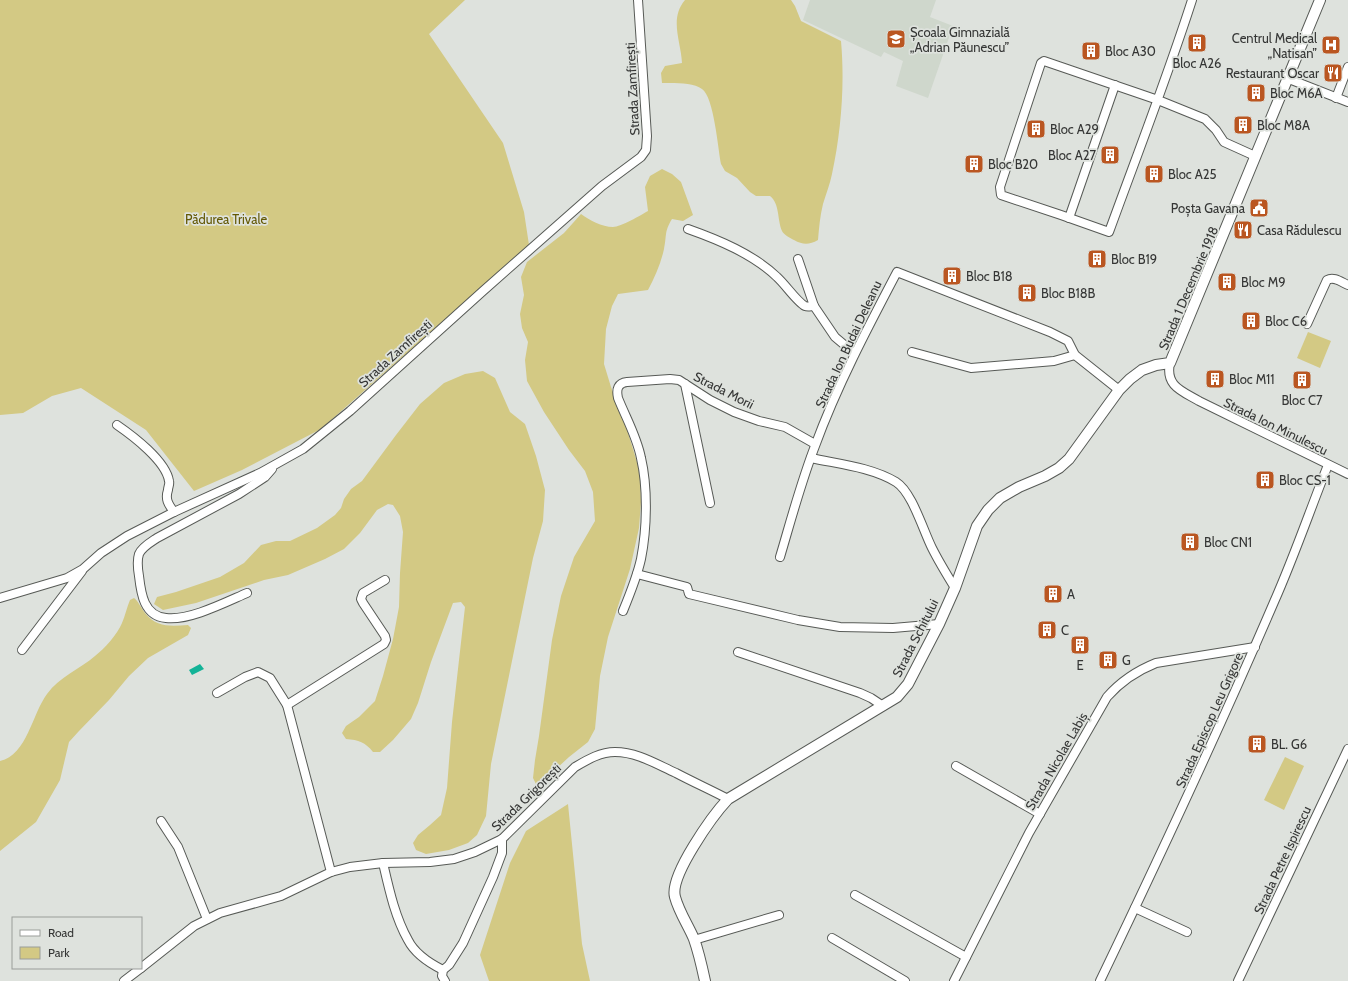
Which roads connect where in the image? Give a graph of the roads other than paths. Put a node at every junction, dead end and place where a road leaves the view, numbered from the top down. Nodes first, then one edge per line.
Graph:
1 (638, 0) edge
2 (1192, 0) edge
3 (1320, 0) edge
4 (1348, 67) edge
5 (1289, 79) junction
6 (1115, 85) junction
7 (1336, 98) junction
8 (1158, 100) junction
9 (1348, 102) edge
10 (1255, 156) junction
11 (1069, 218) junction
12 (688, 229) dead end
13 (798, 259) dead end
14 (1348, 285) edge
15 (814, 306) junction
16 (1307, 324) dead end
17 (912, 352) dead end
18 (854, 353) junction
19 (1075, 355) junction
20 (1170, 363) junction
21 (685, 384) junction
22 (1119, 390) junction
23 (117, 425) dead end
24 (815, 444) junction
25 (811, 458) junction
26 (1328, 465) junction
27 (275, 466) junction
28 (1348, 474) edge
29 (710, 503) dead end
30 (174, 512) junction
31 (780, 557) dead end
32 (83, 569) junction
33 (637, 574) junction
34 (386, 580) dead end
35 (955, 588) junction
36 (248, 593) dead end
37 (0, 598) edge
38 (623, 611) dead end
39 (939, 624) junction
40 (1255, 647) junction
41 (22, 650) dead end
42 (738, 652) dead end
43 (216, 693) dead end
44 (287, 705) junction
45 (883, 706) junction
46 (1348, 750) edge
47 (956, 766) dead end
48 (728, 799) junction
49 (1040, 814) junction
50 (160, 821) dead end
51 (502, 839) junction
52 (383, 863) junction
53 (331, 872) junction
54 (855, 895) dead end
55 (1135, 908) junction
56 (779, 915) dead end
57 (207, 919) junction
58 (1187, 932) dead end
59 (832, 938) dead end
60 (694, 940) junction
61 (966, 958) junction
62 (142, 967) edge
63 (140, 969) edge
64 (443, 970) junction
65 (124, 981) edge
66 (444, 981) edge
67 (705, 981) edge
68 (905, 981) edge
69 (954, 981) edge
70 (1100, 981) edge
71 (1238, 981) edge

1 - 27 street, Strada Zamfirești
2 - 8 street
3 - 5 main road, Strada 1 Decembrie 1918
4 - 7 street
5 - 7 street
5 - 10 main road, Strada 1 Decembrie 1918
6 - 8 street
6 - 11 street
6 - 11 street
7 - 9 street
8 - 10 street
8 - 11 street
10 - 20 main road, Strada 1 Decembrie 1918
12 - 15 street
13 - 15 street
14 - 16 street
15 - 18 street
17 - 19 street
18 - 19 street, Strada Ion Budai Deleanu
18 - 24 street, Strada Ion Budai Deleanu
19 - 22 street, Strada Ion Budai Deleanu
20 - 22 main road, Strada Schitului
20 - 26 street, Strada Ion Minulescu
21 - 24 street, Strada Morii
21 - 29 street
21 - 33 street, Strada Morii
22 - 35 main road, Strada Schitului
23 - 30 street
24 - 25 street, Strada Ion Budai Deleanu
25 - 31 street, Strada Ion Budai Deleanu
25 - 35 street
26 - 28 street, Strada Ion Minulescu
26 - 40 street, Strada Episcop Leu Grigore
27 - 30 street, Strada Zamfirești
27 - 36 street
30 - 32 street, Strada Zamfirești
32 - 37 street, Strada Zamfirești
32 - 41 street
33 - 38 street
33 - 39 street
34 - 44 street
35 - 39 main road, Strada Schitului
39 - 45 main road, Strada Schitului
40 - 49 street, Strada Nicolae Labiș
40 - 55 street, Strada Episcop Leu Grigore
42 - 45 street
43 - 44 street
44 - 53 street
45 - 48 main road, Strada Schitului
46 - 71 street, Strada Petre Ispirescu
47 - 49 street
48 - 51 street, Strada Grigorești
48 - 60 main road, Strada Schitului
49 - 61 street, Strada Nicolae Labiș
50 - 57 street
51 - 52 street, Strada Grigorești
51 - 64 street
52 - 53 street, Strada Grigorești
52 - 64 street
53 - 57 street, Strada Grigorești
54 - 61 street
55 - 58 street
55 - 70 street, Strada Episcop Leu Grigore
56 - 60 street
57 - 62 street, Strada Grigorești
59 - 68 street
60 - 67 main road, Strada Schitului
61 - 69 street, Strada Nicolae Labiș
63 - 65 street, Strada Grigorești
64 - 66 street

